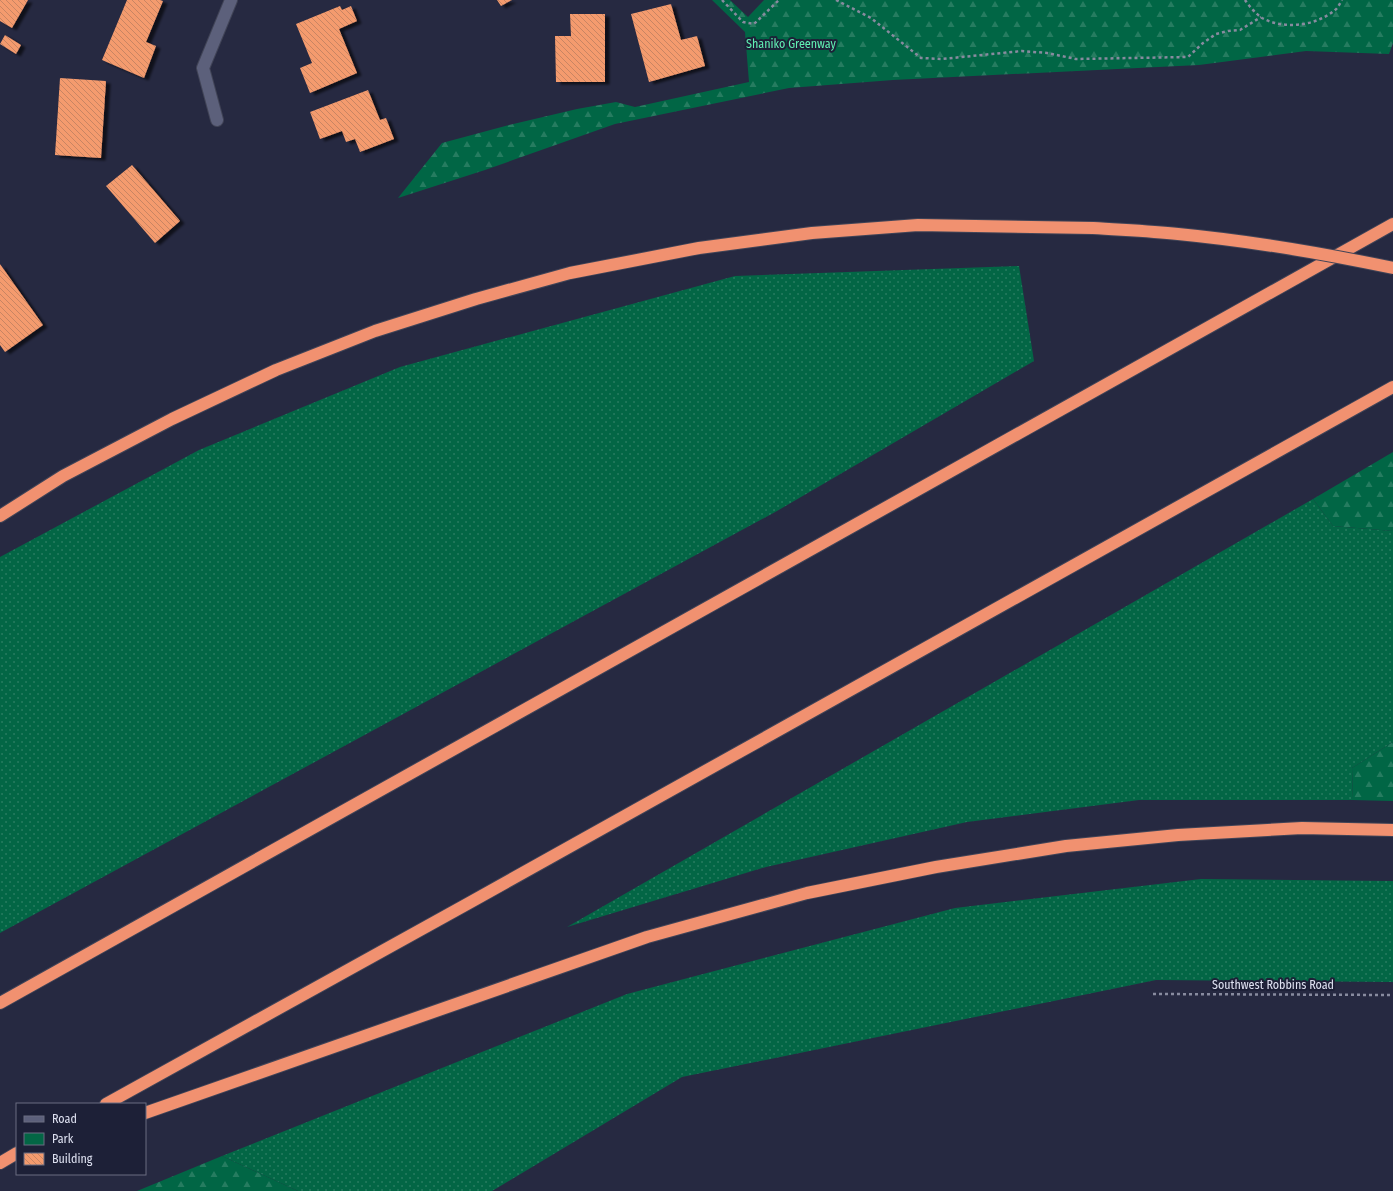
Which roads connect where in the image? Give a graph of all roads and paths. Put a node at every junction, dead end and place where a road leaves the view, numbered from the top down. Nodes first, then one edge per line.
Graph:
1 (231, 0) edge
2 (722, 0) edge
3 (779, 0) edge
4 (836, 0) edge
5 (1245, 0) edge
6 (1342, 0) edge
7 (1261, 17) junction
8 (217, 120) dead end
9 (1393, 224) edge
10 (1393, 268) edge
11 (1393, 386) edge
12 (0, 516) edge
13 (1393, 830) edge
14 (1153, 994) dead end
15 (1393, 995) edge
16 (0, 1003) edge
17 (108, 1103) edge
18 (146, 1113) edge
19 (16, 1154) edge
20 (16, 1157) edge
21 (0, 1163) edge

1 - 8 street
2 - 3 path
4 - 7 path
5 - 7 path
6 - 7 path
9 - 16 highway
10 - 12 highway, bridge
11 - 17 highway
13 - 18 highway
14 - 15 path, Southwest Robbins Road
19 - 21 highway
20 - 21 highway

